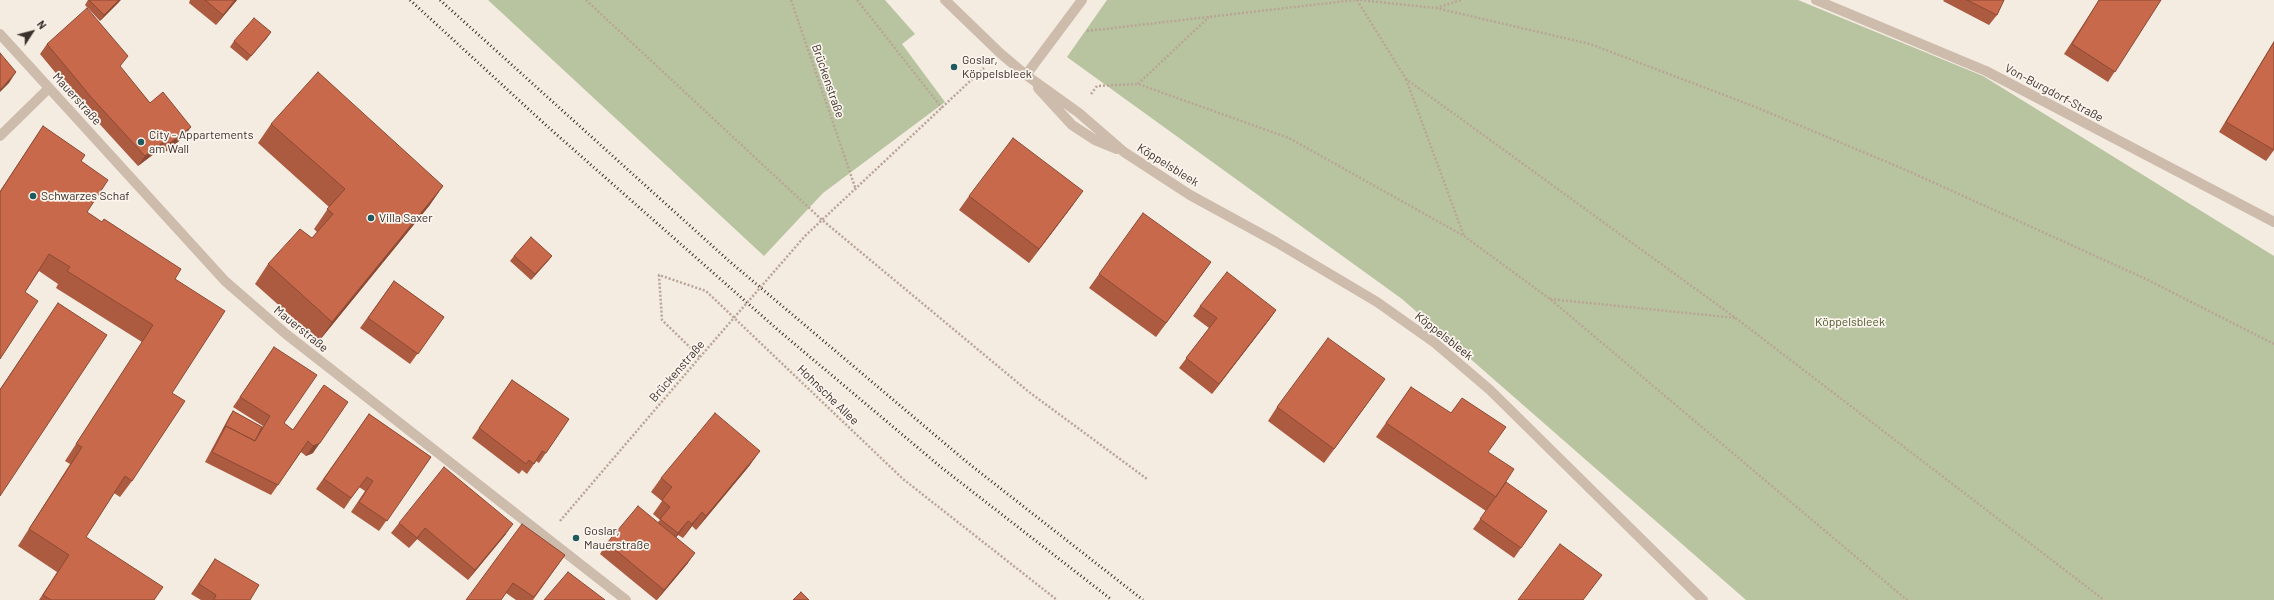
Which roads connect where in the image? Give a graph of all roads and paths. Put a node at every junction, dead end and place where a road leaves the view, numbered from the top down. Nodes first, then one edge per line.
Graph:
1 (586, 0) edge
2 (791, 0) edge
3 (857, 0) edge
4 (946, 0) edge
5 (1082, 0) edge
6 (1357, 0) edge
7 (1461, 0) edge
8 (1816, 0) edge
9 (1436, 8) junction
10 (1209, 17) junction
11 (0, 34) edge
12 (1057, 34) junction
13 (1000, 53) junction
14 (1026, 75) junction
15 (1406, 79) junction
16 (1138, 84) junction
17 (49, 88) junction
18 (942, 108) junction
19 (1079, 113) junction
20 (0, 136) edge
21 (1124, 152) junction
22 (856, 190) junction
23 (821, 219) junction
24 (2274, 222) edge
25 (1464, 236) junction
26 (1550, 299) junction
27 (1737, 319) junction
28 (2274, 344) edge
29 (700, 357) junction
30 (1147, 479) dead end
31 (547, 537) junction
32 (626, 600) edge
33 (1057, 600) edge
34 (1703, 600) edge
35 (1907, 600) edge
36 (2104, 600) edge

1 - 23 path
2 - 22 path, Brückenstraße
3 - 18 path
4 - 13 street
5 - 12 street
6 - 9 path
6 - 10 path
6 - 15 path
7 - 9 path
8 - 24 street, Von-Burgdorf-Straße
9 - 28 path
10 - 12 path
10 - 16 path
11 - 17 street, Mauerstraße
12 - 14 street
13 - 14 street
13 - 18 path, Brückenstraße
14 - 19 street, Köppelsbleek
14 - 21 street, Köppelsbleek
15 - 25 path
15 - 27 path
16 - 19 path
16 - 25 path
17 - 20 street
17 - 31 street, Mauerstraße
18 - 22 path, Brückenstraße
19 - 21 street, Köppelsbleek
21 - 34 street, Köppelsbleek
22 - 23 path, Brückenstraße
23 - 29 path, Brückenstraße, bridge
23 - 30 path
25 - 26 path
26 - 27 path
26 - 35 path
27 - 36 path
29 - 31 path, Brückenstraße
29 - 33 path, Hohnsche Allee
31 - 32 street, Mauerstraße

